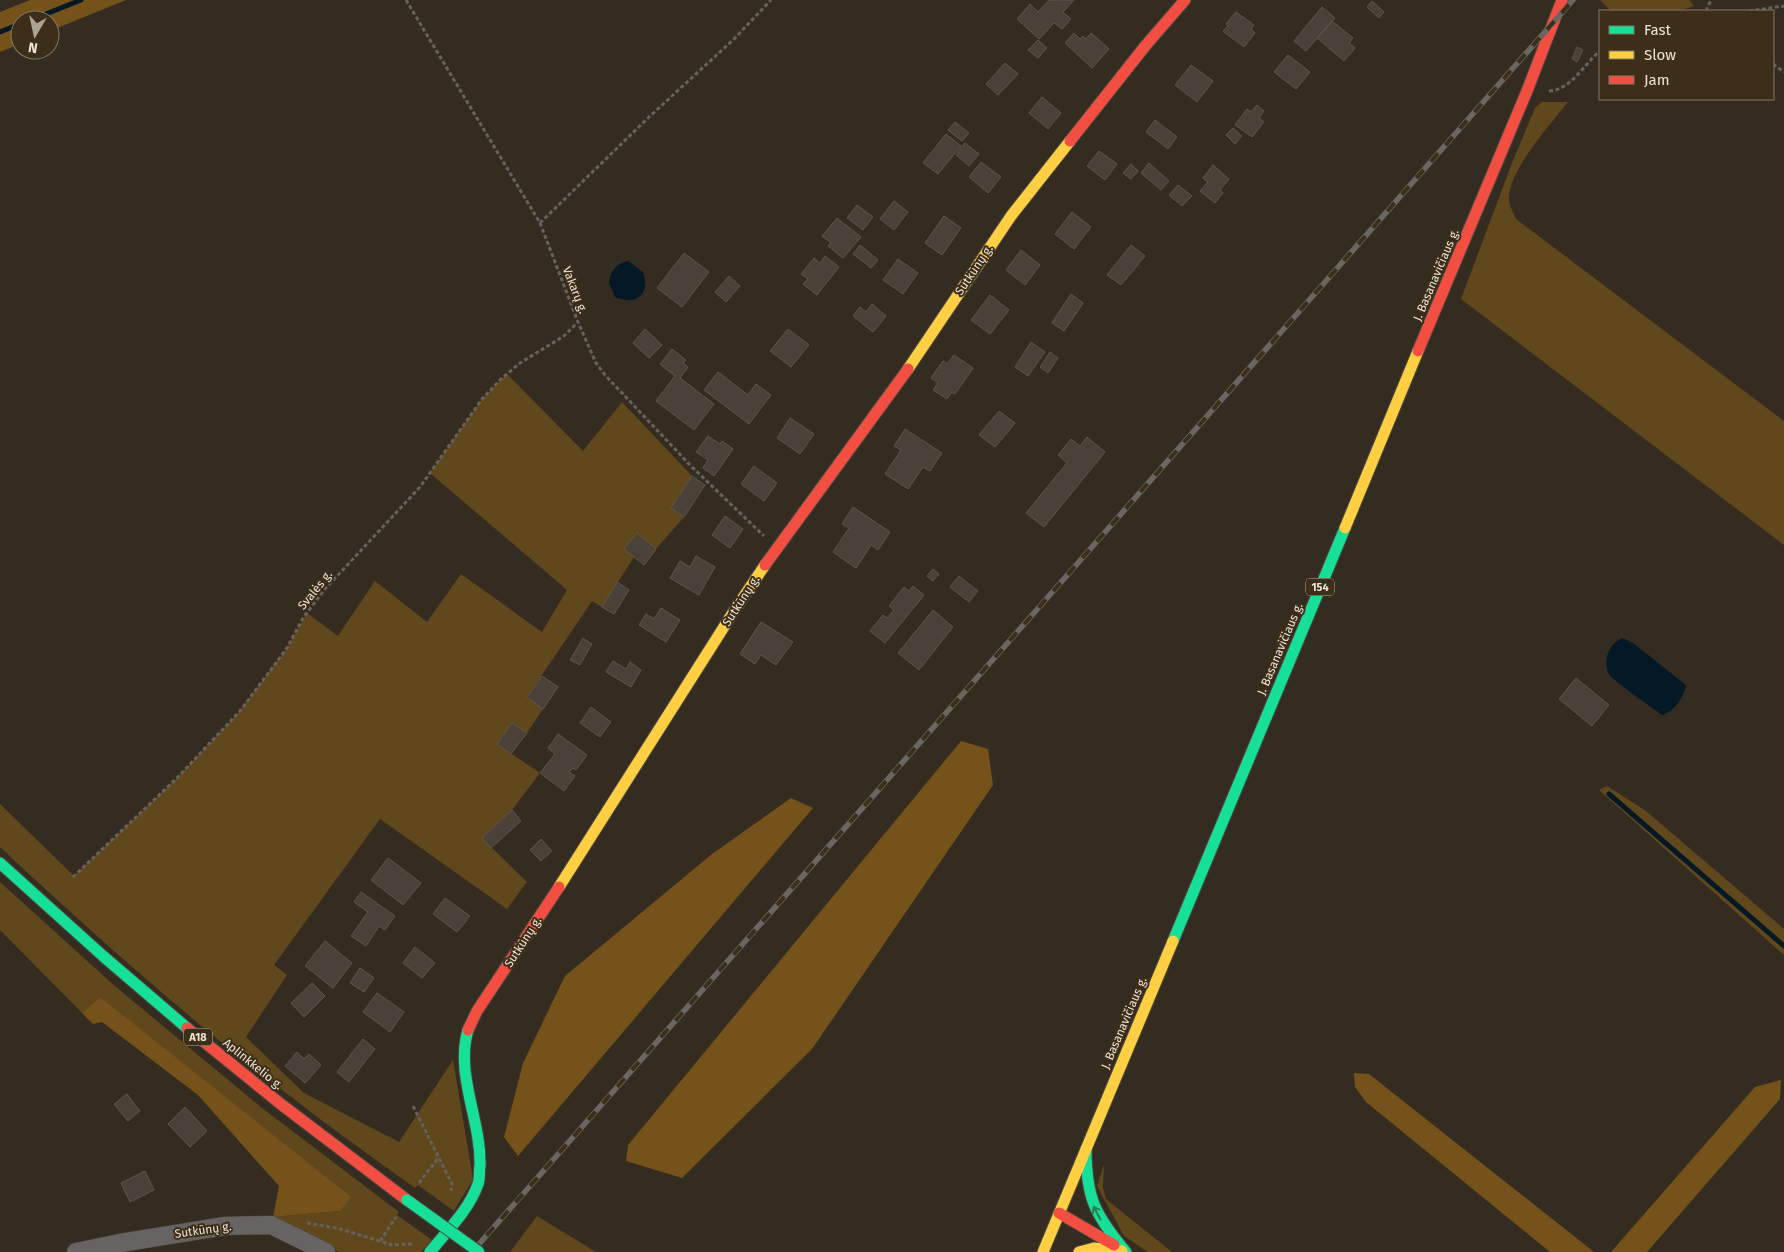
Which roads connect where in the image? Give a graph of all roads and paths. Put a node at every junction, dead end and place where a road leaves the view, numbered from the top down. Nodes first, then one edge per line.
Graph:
1 (406, 0) edge
2 (771, 0) edge
3 (1185, 0) edge
4 (1562, 0) edge
5 (1784, 6) edge
6 (1756, 10) edge
7 (1599, 52) edge
8 (1528, 91) junction
9 (540, 223) junction
10 (578, 322) junction
11 (776, 548) junction
12 (0, 863) edge
13 (74, 877) dead end
14 (1086, 1150) junction
15 (438, 1158) dead end
16 (407, 1200) junction
17 (1059, 1213) junction
18 (380, 1241) dead end
19 (76, 1252) edge
20 (326, 1252) edge
21 (430, 1252) edge
22 (479, 1252) edge
23 (1043, 1252) edge
24 (1079, 1252) edge
25 (1126, 1252) edge

1 - 9 path, Vakarų g.
2 - 9 path
3 - 11 main road, Sutkūnų g.
4 - 8 main road, J. Basanavičiaus g. / 154
5 - 6 path
7 - 8 path
8 - 14 main road, J. Basanavičiaus g. / 154
9 - 10 path, Vakarų g.
10 - 11 path, Vakarų g.
10 - 13 path, Svalės g.
11 - 21 main road, Sutkūnų g.
12 - 16 main road, Aplinkkelio g. / A18
14 - 17 main road, J. Basanavičiaus g. / 154
25 -> 14 main road
15 - 16 path
16 - 18 path
16 - 22 main road, Aplinkkelio g. / A18, bridge
17 - 23 main road, J. Basanavičiaus g. / 154
17 - 25 main road
19 - 20 street, Sutkūnų g.
24 - 25 main road

